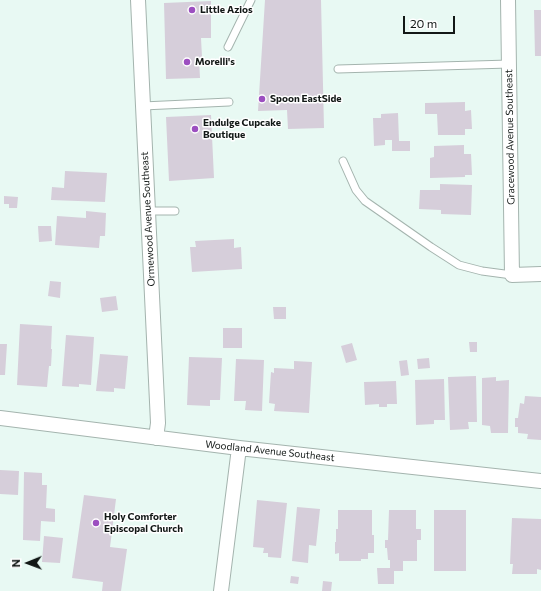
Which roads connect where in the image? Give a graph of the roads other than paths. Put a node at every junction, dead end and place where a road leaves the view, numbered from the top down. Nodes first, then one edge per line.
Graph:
1 (138, 0) edge
2 (251, 0) edge
3 (508, 0) edge
4 (228, 47) dead end
5 (509, 64) junction
6 (338, 69) dead end
7 (229, 102) dead end
8 (143, 106) junction
9 (342, 161) dead end
10 (148, 211) junction
11 (175, 211) dead end
12 (541, 274) edge
13 (512, 275) junction
14 (0, 418) edge
15 (156, 438) junction
16 (239, 448) junction
17 (541, 481) edge
18 (221, 591) edge

1 - 8 street, Ormewood Avenue Southeast
2 - 4 lane
3 - 5 street, Gracewood Avenue Southeast
5 - 6 lane
5 - 13 street, Gracewood Avenue Southeast
7 - 8 lane
8 - 10 street, Ormewood Avenue Southeast
9 - 13 lane
10 - 11 lane
10 - 15 street, Ormewood Avenue Southeast
12 - 13 street
14 - 15 street, Woodland Avenue Southeast
15 - 16 street, Woodland Avenue Southeast
16 - 17 street, Woodland Avenue Southeast
16 - 18 street

